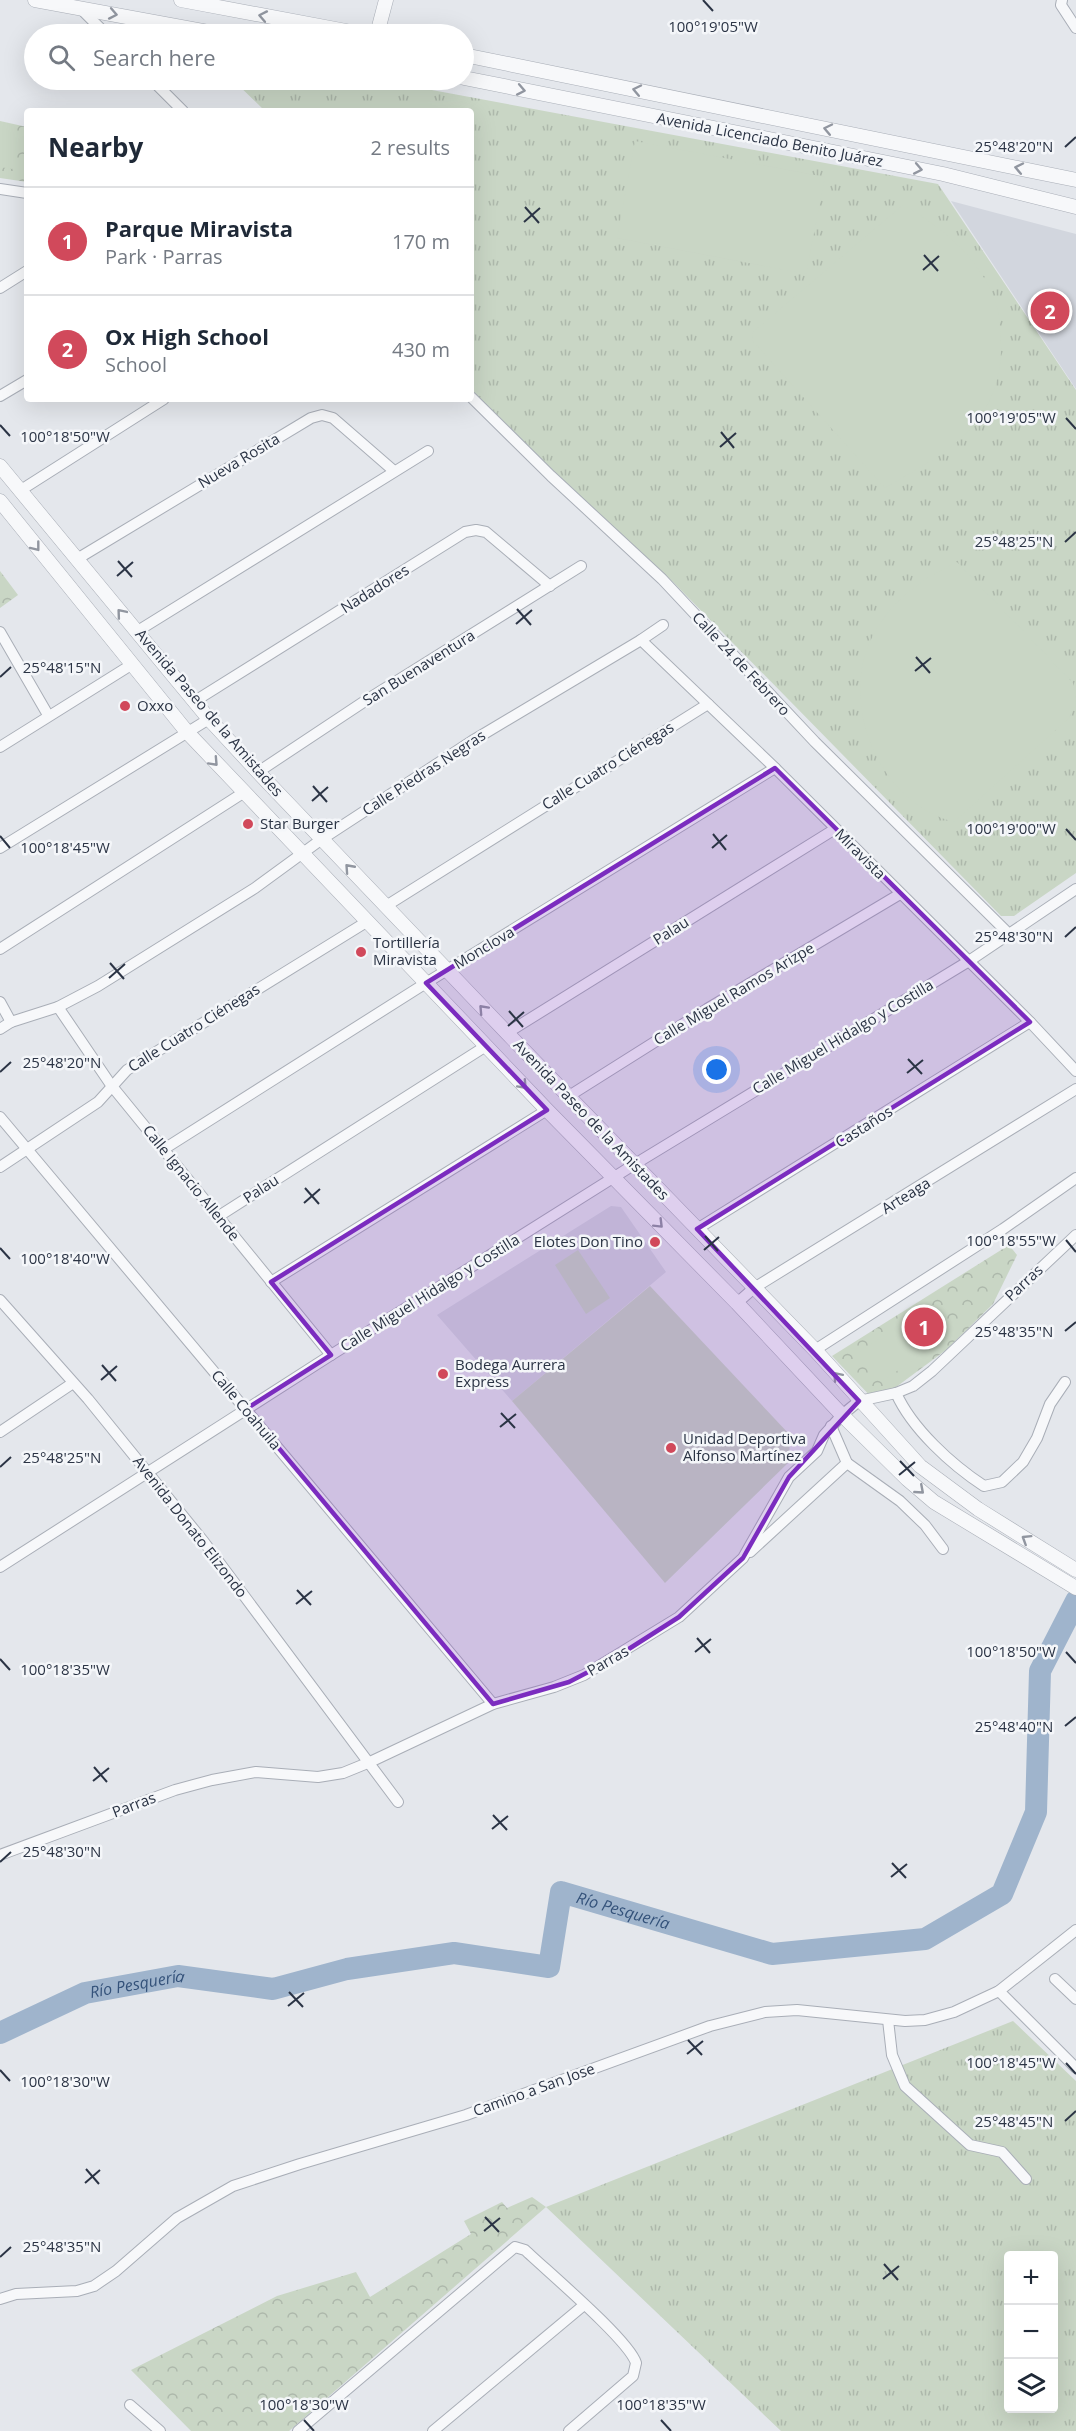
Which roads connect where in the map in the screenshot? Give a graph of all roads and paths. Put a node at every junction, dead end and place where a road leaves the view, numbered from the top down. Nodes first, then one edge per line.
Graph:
1 (35, 0) edge
2 (181, 0) edge
3 (386, 0) edge
4 (1062, 0) edge
5 (80, 8) junction
6 (96, 24) edge
7 (166, 24) edge
8 (309, 24) edge
9 (380, 24) edge
10 (1076, 28) edge
11 (474, 57) edge
12 (474, 80) edge
13 (162, 90) edge
14 (180, 108) edge
15 (1076, 180) edge
16 (0, 189) edge
17 (24, 193) edge
18 (1076, 207) edge
19 (24, 272) edge
20 (0, 288) edge
21 (24, 382) edge
22 (0, 396) edge
23 (474, 400) edge
24 (159, 402) edge
25 (428, 451) dead end
26 (0, 466) edge
27 (394, 471) junction
28 (21, 490) junction
29 (1, 503) edge
30 (77, 559) junction
31 (581, 566) dead end
32 (550, 586) junction
33 (102, 591) junction
34 (81, 604) junction
35 (663, 625) dead end
36 (0, 632) edge
37 (136, 632) junction
38 (641, 640) junction
39 (131, 664) junction
40 (195, 701) junction
41 (708, 704) junction
42 (48, 715) junction
43 (209, 719) junction
44 (187, 732) junction
45 (0, 747) edge
46 (775, 768) junction
47 (258, 772) junction
48 (243, 793) junction
49 (835, 829) junction
50 (322, 839) junction
51 (0, 848) edge
52 (302, 853) junction
53 (1076, 889) edge
54 (900, 894) junction
55 (386, 906) junction
56 (368, 921) junction
57 (1009, 934) junction
58 (0, 949) edge
59 (969, 961) junction
60 (447, 970) junction
61 (426, 983) junction
62 (0, 1002) edge
63 (58, 1007) junction
64 (11, 1022) junction
65 (1030, 1022) junction
66 (0, 1029) edge
67 (507, 1033) junction
68 (486, 1046) junction
69 (1076, 1071) edge
70 (111, 1085) junction
71 (1076, 1089) edge
72 (569, 1096) junction
73 (547, 1110) junction
74 (0, 1117) edge
75 (164, 1149) junction
76 (27, 1150) junction
77 (635, 1164) junction
78 (0, 1167) edge
79 (614, 1178) junction
80 (1076, 1178) edge
81 (219, 1216) junction
82 (697, 1229) junction
83 (1076, 1235) edge
84 (271, 1282) junction
85 (754, 1288) junction
86 (0, 1300) edge
87 (737, 1303) junction
88 (815, 1350) junction
89 (331, 1355) junction
90 (1065, 1382) dead end
91 (73, 1383) junction
92 (896, 1393) junction
93 (859, 1401) junction
94 (246, 1409) junction
95 (842, 1415) junction
96 (831, 1426) junction
97 (0, 1432) edge
98 (847, 1463) junction
99 (148, 1473) junction
100 (943, 1549) dead end
101 (743, 1558) junction
102 (0, 1567) edge
103 (1076, 1570) edge
104 (1076, 1588) edge
105 (493, 1704) junction
106 (370, 1762) junction
107 (398, 1802) dead end
108 (0, 1855) edge
109 (1076, 1930) edge
110 (1055, 1979) dead end
111 (999, 1991) junction
112 (1076, 1999) edge
113 (888, 2020) junction
114 (1076, 2068) edge
115 (1026, 2179) dead end
116 (0, 2299) edge
117 (584, 2305) junction
118 (130, 2405) dead end
119 (160, 2431) edge
120 (298, 2431) edge
121 (433, 2431) edge
122 (569, 2431) edge

1 - 5 street
8 -> 2 street
3 - 9 street
4 - 10 street
5 - 6 street
5 -> 7 street
15 -> 11 street, Avenida Licenciado Benito Juárez
12 -> 18 street, Avenida Licenciado Benito Juárez
13 - 14 street
16 - 17 street
19 - 20 street
21 - 22 street
23 - 57 street, Calle 24 de Febrero
24 - 28 street
25 - 27 street
26 - 28 street, Avenida Paseo de la Amistades
27 - 30 street, Nueva Rosita
27 - 37 street
28 - 30 street, Avenida Paseo de la Amistades
29 -> 34 street, Avenida Paseo de la Amistades
30 - 33 street, Avenida Paseo de la Amistades
31 - 32 street, San Buenaventura
32 - 40 street, Nadadores
32 - 47 street, San Buenaventura
33 - 34 street
37 -> 33 street, Avenida Paseo de la Amistades
34 - 39 street, Avenida Paseo de la Amistades
35 - 38 street, Calle Piedras Negras
36 - 42 street
37 - 40 street, Avenida Paseo de la Amistades
38 - 41 street, Miravista
38 - 50 street, Calle Piedras Negras
39 - 42 street
39 - 44 street, Avenida Paseo de la Amistades
40 - 43 street, Avenida Paseo de la Amistades
41 - 46 street, Miravista
41 - 55 street, Calle Cuatro Ciénegas
42 - 45 street
43 - 44 street
43 - 47 street, Avenida Paseo de la Amistades
44 -> 48 street, Avenida Paseo de la Amistades
44 - 51 street
46 - 49 street, Miravista
46 - 60 street, Monclova
47 - 50 street, Avenida Paseo de la Amistades
48 - 52 street, Avenida Paseo de la Amistades
48 - 58 street
49 - 54 street, Miravista
49 - 67 street, Palau
50 - 52 street, Calle Piedras Negras
55 -> 50 street, Avenida Paseo de la Amistades
52 - 56 street, Avenida Paseo de la Amistades
52 - 63 street, Calle Piedras Negras
53 - 57 street, Calle Miguel Hidalgo y Costilla
54 - 59 street, Miravista
54 - 72 street, Calle Miguel Ramos Arizpe
55 - 60 street, Avenida Paseo de la Amistades
56 - 61 street, Avenida Paseo de la Amistades
56 - 70 street, Calle Cuatro Ciénegas
57 - 59 street, Calle Miguel Hidalgo y Costilla
59 - 65 street, Miravista
59 - 77 street, Calle Miguel Hidalgo y Costilla
60 - 61 street, Monclova
67 -> 60 street, Avenida Paseo de la Amistades
61 - 68 street, Avenida Paseo de la Amistades
61 - 75 street, Monclova
62 - 64 street
63 - 64 street, Calle Piedras Negras
63 - 70 street, Calle Ignacio Allende
64 - 66 street, Calle Piedras Negras
65 - 69 street, Miravista
65 - 82 street, Castaños
67 - 72 street, Avenida Paseo de la Amistades
68 -> 73 street, Avenida Paseo de la Amistades
68 - 81 street, Palau
70 - 75 street, Calle Ignacio Allende
70 - 76 street, Calle Cuatro Ciénegas
71 - 85 street, Arteaga
72 - 77 street, Avenida Paseo de la Amistades
73 - 79 street, Avenida Paseo de la Amistades
73 - 84 street
74 - 76 street, Calle Coahuila
75 - 81 street, Calle Ignacio Allende
76 - 78 street, Calle Cuatro Ciénegas
76 - 94 street, Calle Coahuila
77 - 79 street, Calle Miguel Hidalgo y Costilla
77 - 82 street, Avenida Paseo de la Amistades
79 -> 87 street, Avenida Paseo de la Amistades
79 - 89 street, Calle Miguel Hidalgo y Costilla
80 - 88 street
81 - 84 street, Calle Ignacio Allende
82 - 85 street, Avenida Paseo de la Amistades
83 - 92 street, Parras
84 - 89 street, Calle Ignacio Allende
85 - 87 street, Arteaga
85 - 88 street, Avenida Paseo de la Amistades
86 - 91 street, Avenida Donato Elizondo
87 - 95 street, Avenida Paseo de la Amistades
93 -> 88 street, Avenida Paseo de la Amistades
89 - 94 street, Calle Miguel Hidalgo y Costilla
90 - 92 street
91 - 97 street
91 - 99 street, Avenida Donato Elizondo
92 - 93 street, Parras
93 - 95 street, Parras
103 -> 93 street, Avenida Paseo de la Amistades
94 - 99 street, Calle Miguel Hidalgo y Costilla
94 - 105 street, Calle Coahuila
95 - 96 street, Parras
95 -> 104 street, Avenida Paseo de la Amistades
96 - 98 street
96 - 101 street, Parras
98 - 100 street
98 - 101 street
99 - 102 street, Calle Miguel Hidalgo y Costilla
99 - 106 street, Avenida Donato Elizondo
101 - 105 street, Parras
105 - 106 street, Parras
106 - 107 street, Avenida Donato Elizondo
106 - 108 street, Parras
109 - 111 street, Camino a San Jose
110 - 112 street
111 - 113 street, Camino a San Jose
111 - 114 street
113 - 115 street
113 - 116 street, Camino a San Jose
117 - 120 street
117 - 121 street
117 - 122 street
118 - 119 street

